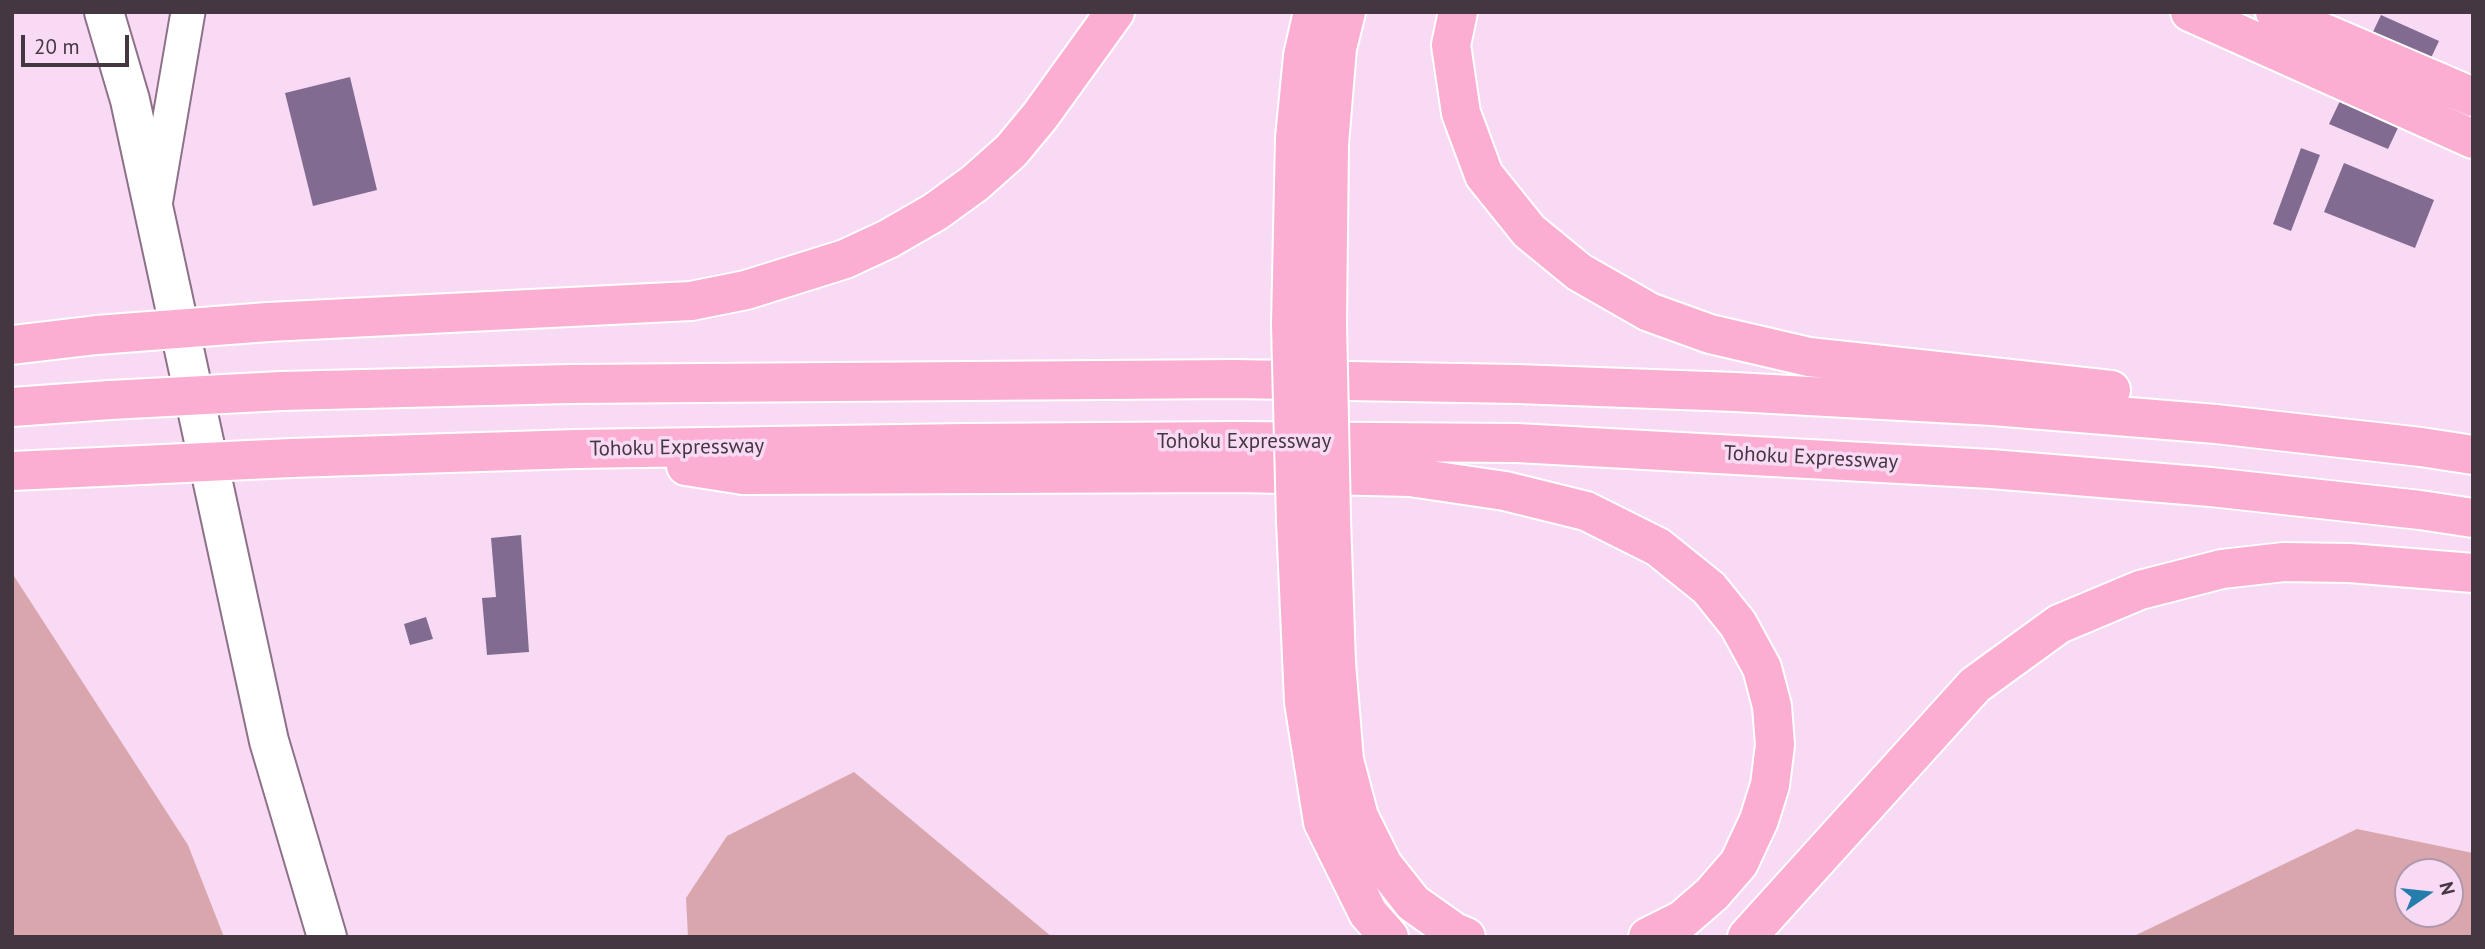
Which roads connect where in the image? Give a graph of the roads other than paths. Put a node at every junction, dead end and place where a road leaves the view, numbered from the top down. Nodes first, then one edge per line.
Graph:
1 (104, 12) edge
2 (188, 12) edge
3 (1115, 12) edge
4 (1314, 12) edge
5 (1346, 12) edge
6 (1458, 12) edge
7 (2190, 12) edge
8 (2275, 12) edge
9 (2473, 97) edge
10 (2473, 139) edge
11 (154, 211) junction
12 (1309, 323) junction
13 (12, 345) edge
14 (12, 407) edge
15 (2421, 447) junction
16 (576, 449) junction
17 (2473, 455) edge
18 (12, 471) edge
19 (2473, 518) edge
20 (1314, 520) junction
21 (2473, 573) edge
22 (327, 937) edge
23 (1389, 937) edge
24 (1466, 937) edge
25 (1648, 937) edge
26 (1747, 937) edge

1 - 11 street
2 - 11 street
3 - 13 highway, bridge
4 - 12 highway
5 - 12 highway
6 - 15 highway
7 - 10 highway
8 - 9 highway
11 - 22 street
12 - 20 highway, bridge
14 - 15 highway, bridge
15 - 17 highway
16 - 18 highway, Tohoku Expressway, bridge
16 - 19 highway, Tohoku Expressway
16 - 25 highway
20 - 23 highway
20 - 24 highway
21 - 26 highway

